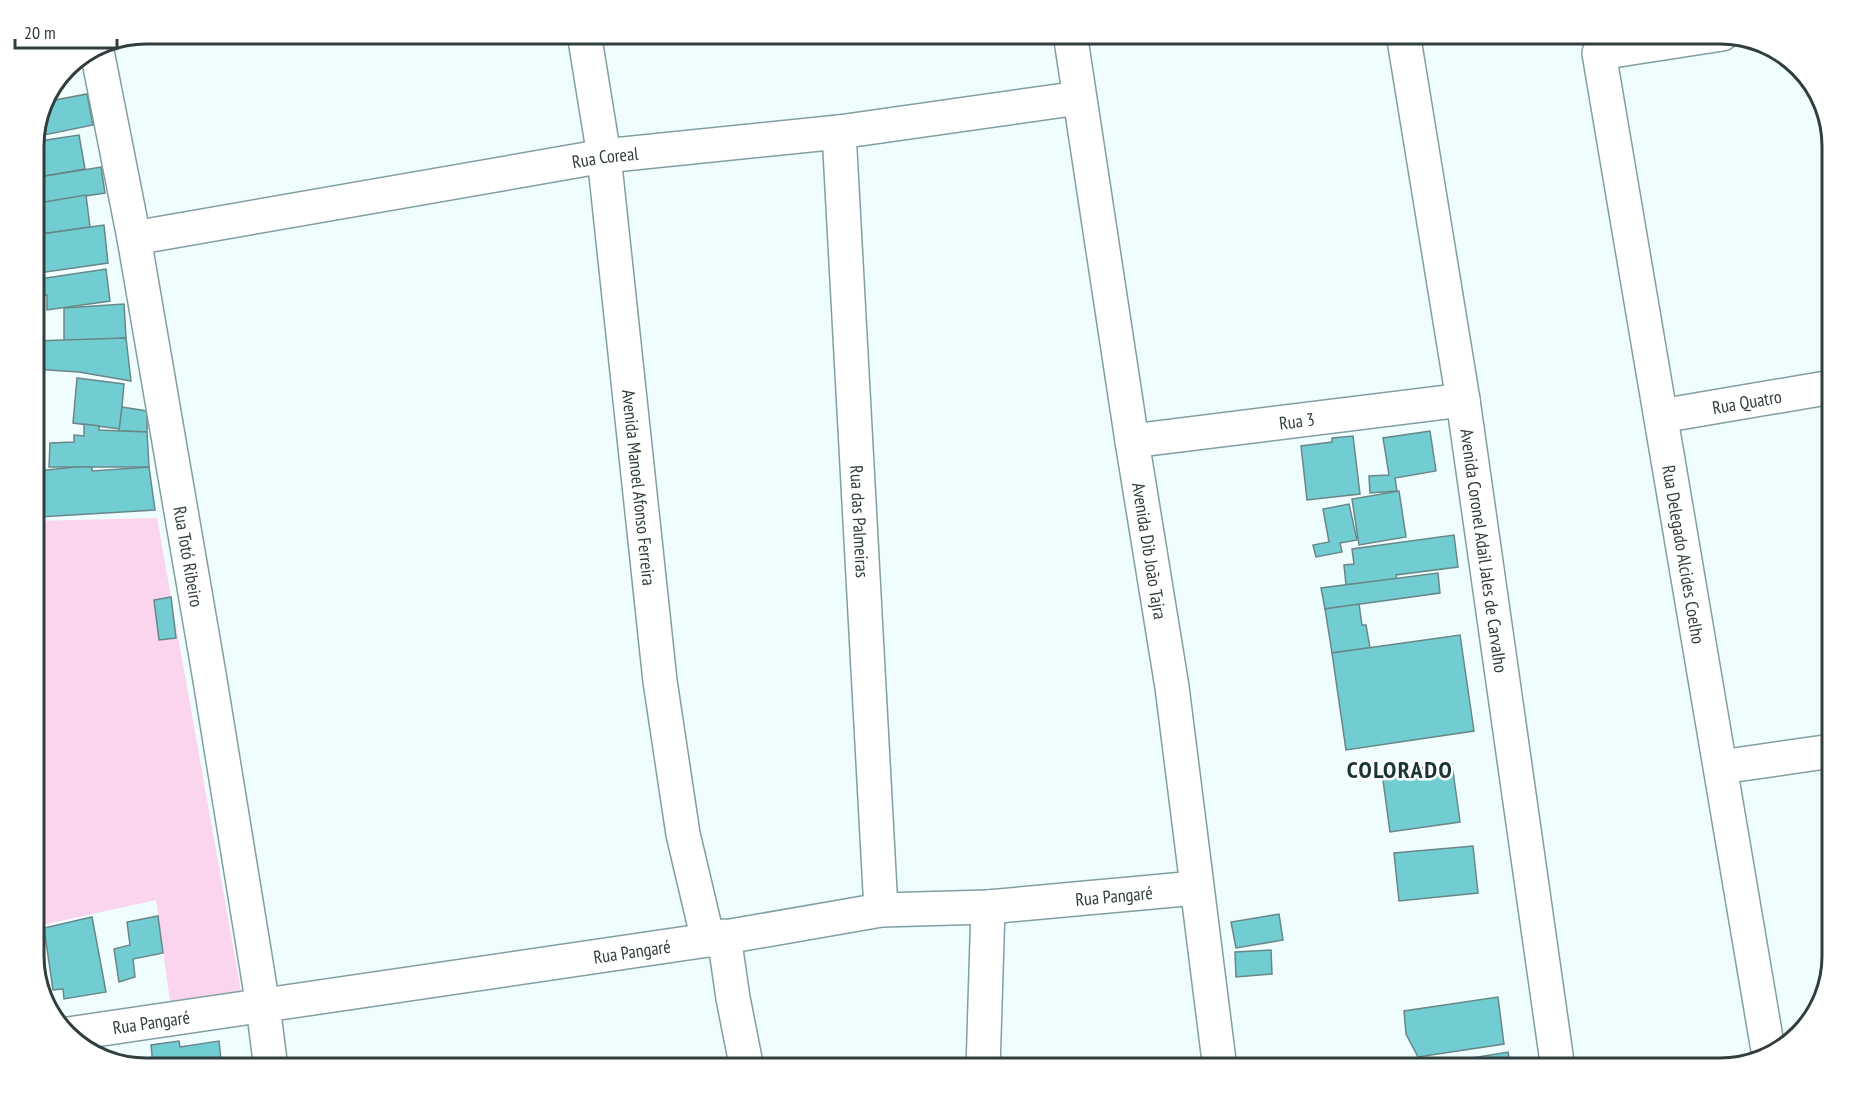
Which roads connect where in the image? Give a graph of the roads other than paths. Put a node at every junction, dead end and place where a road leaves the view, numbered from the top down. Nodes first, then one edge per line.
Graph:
1 (586, 44) edge
2 (1072, 44) edge
3 (1404, 44) edge
4 (1657, 44) edge
5 (98, 56) edge
6 (1079, 98) junction
7 (839, 132) junction
8 (604, 156) junction
9 (134, 238) junction
10 (1821, 389) edge
11 (1463, 400) junction
12 (1661, 416) junction
13 (1132, 441) junction
14 (1822, 752) edge
15 (1721, 767) junction
16 (1196, 888) junction
17 (988, 907) junction
18 (881, 910) junction
19 (716, 938) junction
20 (263, 1006) junction
21 (77, 1033) edge
22 (1767, 1047) edge
23 (270, 1058) edge
24 (745, 1058) edge
25 (983, 1058) edge
26 (1219, 1058) edge
27 (1556, 1058) edge

1 - 8 street, Avenida Manoel Afonso Ferreira
2 - 6 street, Avenida Dib João Tajra
3 - 11 street, Avenida Coronel Adail Jales de Carvalho
4 - 12 street, Rua Delegado Alcides Coelho
5 - 9 street, Rua Totó Ribeiro
6 - 7 street, Rua Coreal
6 - 13 street, Avenida Dib João Tajra
7 - 8 street, Rua Coreal
7 - 18 street, Rua das Palmeiras
8 - 9 street, Rua Coreal
8 - 19 street, Avenida Manoel Afonso Ferreira
9 - 20 street, Rua Totó Ribeiro
10 - 12 street, Rua Quatro
11 - 13 street, Rua 3
11 - 27 street, Avenida Coronel Adail Jales de Carvalho
12 - 15 street, Rua Delegado Alcides Coelho
13 - 16 street, Avenida Dib João Tajra
14 - 15 street
15 - 22 street, Rua Delegado Alcides Coelho
16 - 17 street, Rua Pangaré
16 - 26 street, Avenida Dib João Tajra
17 - 18 street, Rua Pangaré
17 - 25 street
18 - 19 street, Rua Pangaré
19 - 20 street, Rua Pangaré
19 - 24 street, Avenida Manoel Afonso Ferreira
20 - 21 street, Rua Pangaré
20 - 23 street, Rua Totó Ribeiro

